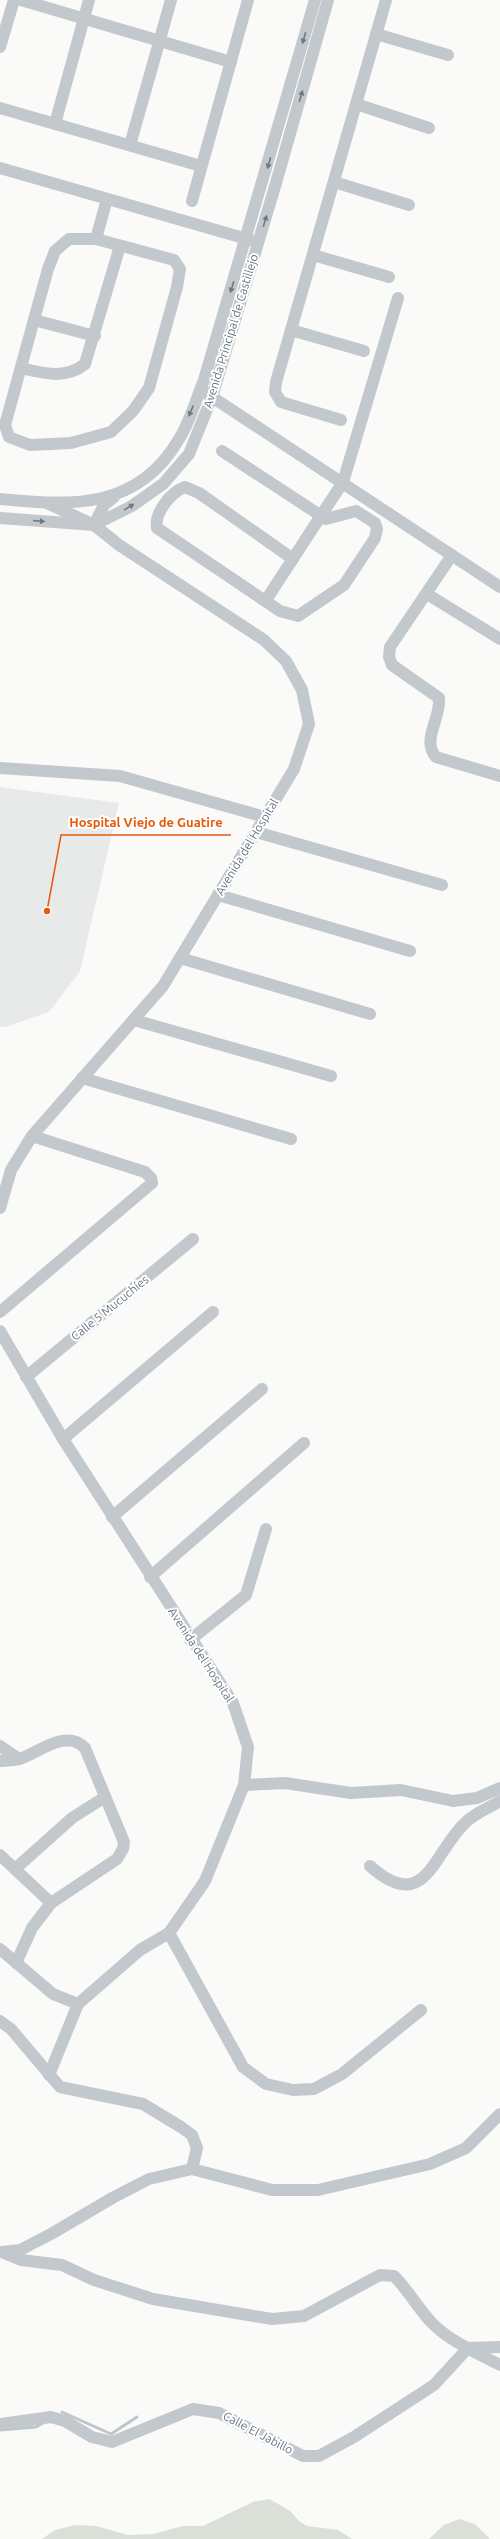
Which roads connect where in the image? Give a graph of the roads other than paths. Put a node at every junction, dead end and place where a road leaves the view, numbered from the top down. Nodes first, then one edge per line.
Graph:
1 (14, 0) edge
2 (21, 0) edge
3 (89, 0) edge
4 (171, 0) edge
5 (248, 0) edge
6 (315, 0) edge
7 (328, 0) edge
8 (386, 0) edge
9 (83, 18) junction
10 (376, 34) junction
11 (159, 41) junction
12 (0, 46) edge
13 (448, 55) dead end
14 (231, 62) junction
15 (356, 104) junction
16 (0, 108) edge
17 (55, 124) junction
18 (429, 128) dead end
19 (130, 145) junction
20 (201, 166) junction
21 (0, 168) edge
22 (334, 182) junction
23 (107, 199) junction
24 (192, 201) dead end
25 (409, 205) dead end
26 (96, 239) junction
27 (246, 239) junction
28 (258, 243) junction
29 (120, 246) junction
30 (313, 255) junction
31 (389, 277) dead end
32 (398, 298) dead end
33 (34, 320) junction
34 (291, 330) junction
35 (95, 336) junction
36 (364, 352) dead end
37 (21, 368) junction
38 (200, 389) junction
39 (212, 397) junction
40 (342, 420) dead end
41 (222, 451) dead end
42 (343, 482) junction
43 (116, 495) junction
44 (0, 499) edge
45 (47, 503) junction
46 (321, 515) junction
47 (0, 518) edge
48 (94, 525) junction
49 (452, 555) junction
50 (293, 559) junction
51 (500, 587) edge
52 (427, 594) junction
53 (266, 600) junction
54 (500, 639) edge
55 (0, 768) edge
56 (500, 776) edge
57 (265, 817) junction
58 (256, 832) junction
59 (442, 885) dead end
60 (218, 896) junction
61 (410, 951) dead end
62 (180, 958) junction
63 (370, 1014) dead end
64 (134, 1020) junction
65 (331, 1076) dead end
66 (82, 1078) junction
67 (32, 1136) junction
68 (290, 1139) dead end
69 (0, 1208) edge
70 (193, 1239) dead end
71 (0, 1312) edge
72 (213, 1312) dead end
73 (0, 1331) edge
74 (26, 1377) junction
75 (262, 1389) dead end
76 (63, 1439) junction
77 (304, 1443) dead end
78 (112, 1517) junction
79 (266, 1529) dead end
80 (150, 1576) junction
81 (190, 1640) junction
82 (0, 1746) edge
83 (19, 1759) junction
84 (0, 1761) edge
85 (244, 1785) junction
86 (500, 1788) edge
87 (105, 1797) junction
88 (500, 1801) edge
89 (0, 1855) edge
90 (370, 1866) dead end
91 (15, 1869) junction
92 (51, 1903) junction
93 (170, 1933) junction
94 (0, 1949) edge
95 (16, 1963) junction
96 (78, 2004) junction
97 (421, 2010) dead end
98 (0, 2021) edge
99 (50, 2075) junction
100 (500, 2114) edge
101 (192, 2169) junction
102 (1, 2252) edge
103 (500, 2347) edge
104 (468, 2348) junction
105 (500, 2365) edge
106 (0, 2424) edge

1 - 12 street
2 - 9 street
3 - 9 street
4 - 11 street
5 - 14 street
6 -> 27 street, Avenida Principal de Castillejo
28 -> 7 street, Avenida Principal de Castillejo
8 - 10 street
9 - 11 street
9 - 17 street
10 - 13 street
10 - 15 street
11 - 14 street
11 - 19 street
14 - 20 street
15 - 18 street
15 - 22 street
16 - 17 street
17 - 19 street
19 - 20 street
20 - 24 street
21 - 23 street
22 - 25 street
22 - 30 street
23 - 26 street
23 - 27 street
26 - 29 street
26 - 33 street
27 - 28 street
27 -> 38 street, Avenida Principal de Castillejo
28 - 39 street, Avenida Principal de Castillejo
29 - 35 street
29 - 37 street
30 - 31 street
30 - 34 street
32 - 42 street
33 - 35 street
33 - 37 street
34 - 36 street
34 - 40 street
35 - 37 street
38 - 39 street
38 -> 43 street, Avenida Principal de Castillejo
39 - 42 street
48 -> 39 street, Avenida Principal de Castillejo
41 - 46 street
42 - 46 street
42 - 49 street
43 - 45 street, Avenida Principal de Castillejo
43 - 48 street
44 - 45 street, Avenida Principal de Castillejo
45 - 48 street, Avenida del Hospital
46 - 50 street
46 - 53 street
47 -> 48 street
48 - 57 street, Avenida del Hospital
49 - 51 street
49 - 52 street
50 - 53 street
50 - 53 street
52 - 54 street
52 - 56 street
55 - 57 street
57 - 58 street, Avenida del Hospital
58 - 59 street
58 - 60 street, Avenida del Hospital
60 - 61 street
60 - 62 street, Avenida del Hospital
62 - 63 street
62 - 64 street, Avenida del Hospital
64 - 65 street
64 - 66 street, Avenida del Hospital
66 - 67 street, Avenida del Hospital
66 - 68 street
67 - 69 street, Avenida del Hospital
67 - 71 street
70 - 74 street, Calle 5 Mucuchíes
72 - 76 street
73 - 74 street, Avenida del Hospital
74 - 76 street, Avenida del Hospital
75 - 78 street
76 - 78 street, Avenida del Hospital
77 - 80 street
78 - 80 street, Avenida del Hospital
79 - 81 street
80 - 81 street, Avenida del Hospital
81 - 85 street, Avenida del Hospital
82 - 83 street
83 - 84 street
83 - 87 street
85 - 86 street
85 - 93 street, Avenida del Hospital
87 - 91 street
87 - 92 street
88 - 90 street
89 - 91 street
91 - 92 street
92 - 95 street
93 - 96 street, Avenida del Hospital
93 - 97 street
94 - 95 street
95 - 96 street
96 - 99 street, Avenida del Hospital
98 - 99 street
99 - 101 street
100 - 101 street
101 - 102 street
102 - 104 street
103 - 104 street
104 - 105 street
104 - 106 street, Calle El Jabillo

